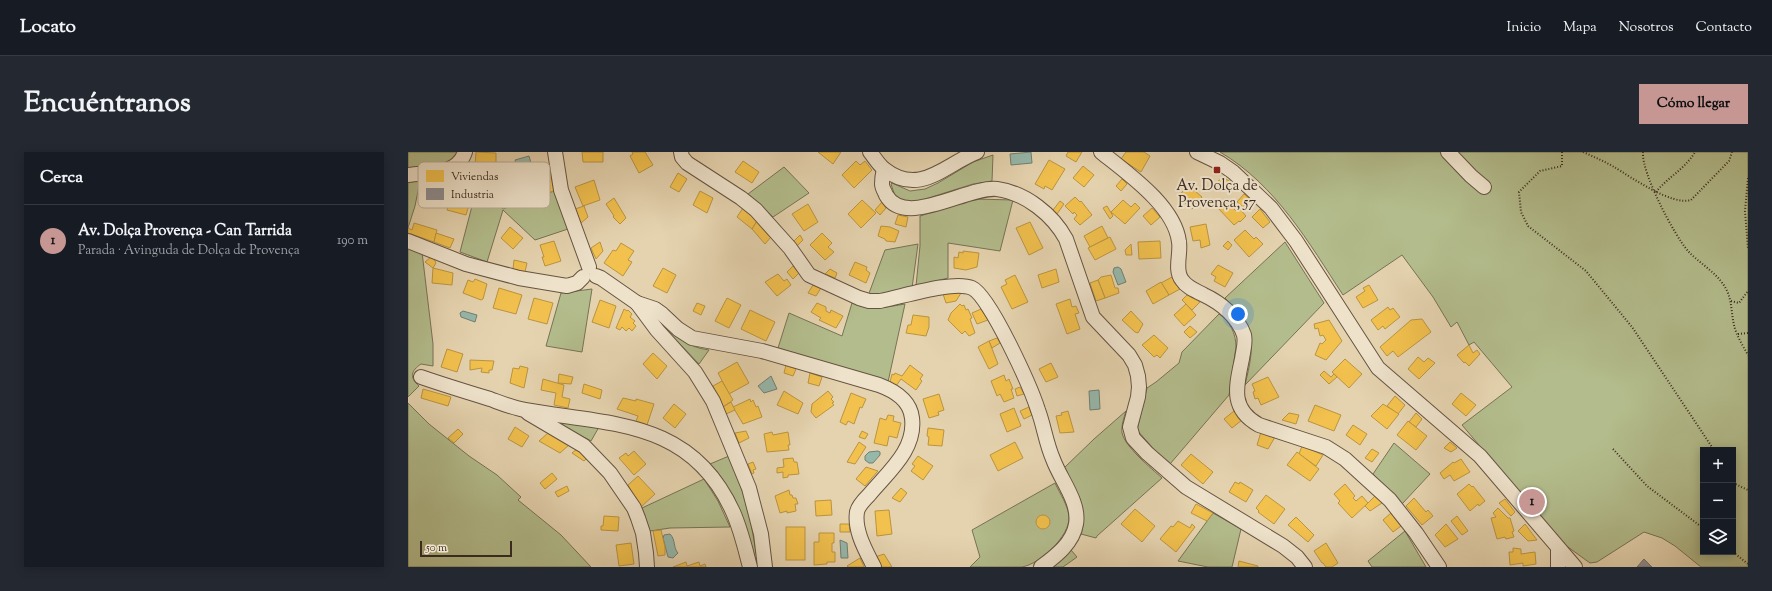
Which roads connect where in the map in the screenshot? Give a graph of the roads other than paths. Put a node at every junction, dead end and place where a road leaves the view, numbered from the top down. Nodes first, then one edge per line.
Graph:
1 (465, 152) edge
2 (555, 152) edge
3 (681, 152) edge
4 (870, 152) edge
5 (977, 152) edge
6 (1100, 152) edge
7 (1197, 152) edge
8 (1448, 152) edge
9 (460, 162) edge
10 (884, 169) junction
11 (418, 174) edge
12 (408, 175) edge
13 (1484, 187) dead end
14 (408, 240) edge
15 (589, 274) junction
16 (637, 303) junction
17 (421, 377) dead end
18 (523, 410) junction
19 (1558, 548) junction
20 (647, 567) edge
21 (750, 567) edge
22 (765, 567) edge
23 (874, 567) edge
24 (1041, 567) edge
25 (1305, 567) edge
26 (1439, 567) edge
27 (1558, 567) edge
28 (1575, 567) edge

1 - 9 street
2 - 15 street
3 - 24 street
4 - 10 street
5 - 10 street
6 - 26 street
7 - 19 street
8 - 13 street
10 - 25 street
11 - 12 street
14 - 15 street
15 - 16 street
16 - 22 street
16 - 23 street
17 - 18 street
18 - 20 street
18 - 21 street
19 - 27 street
19 - 28 street

